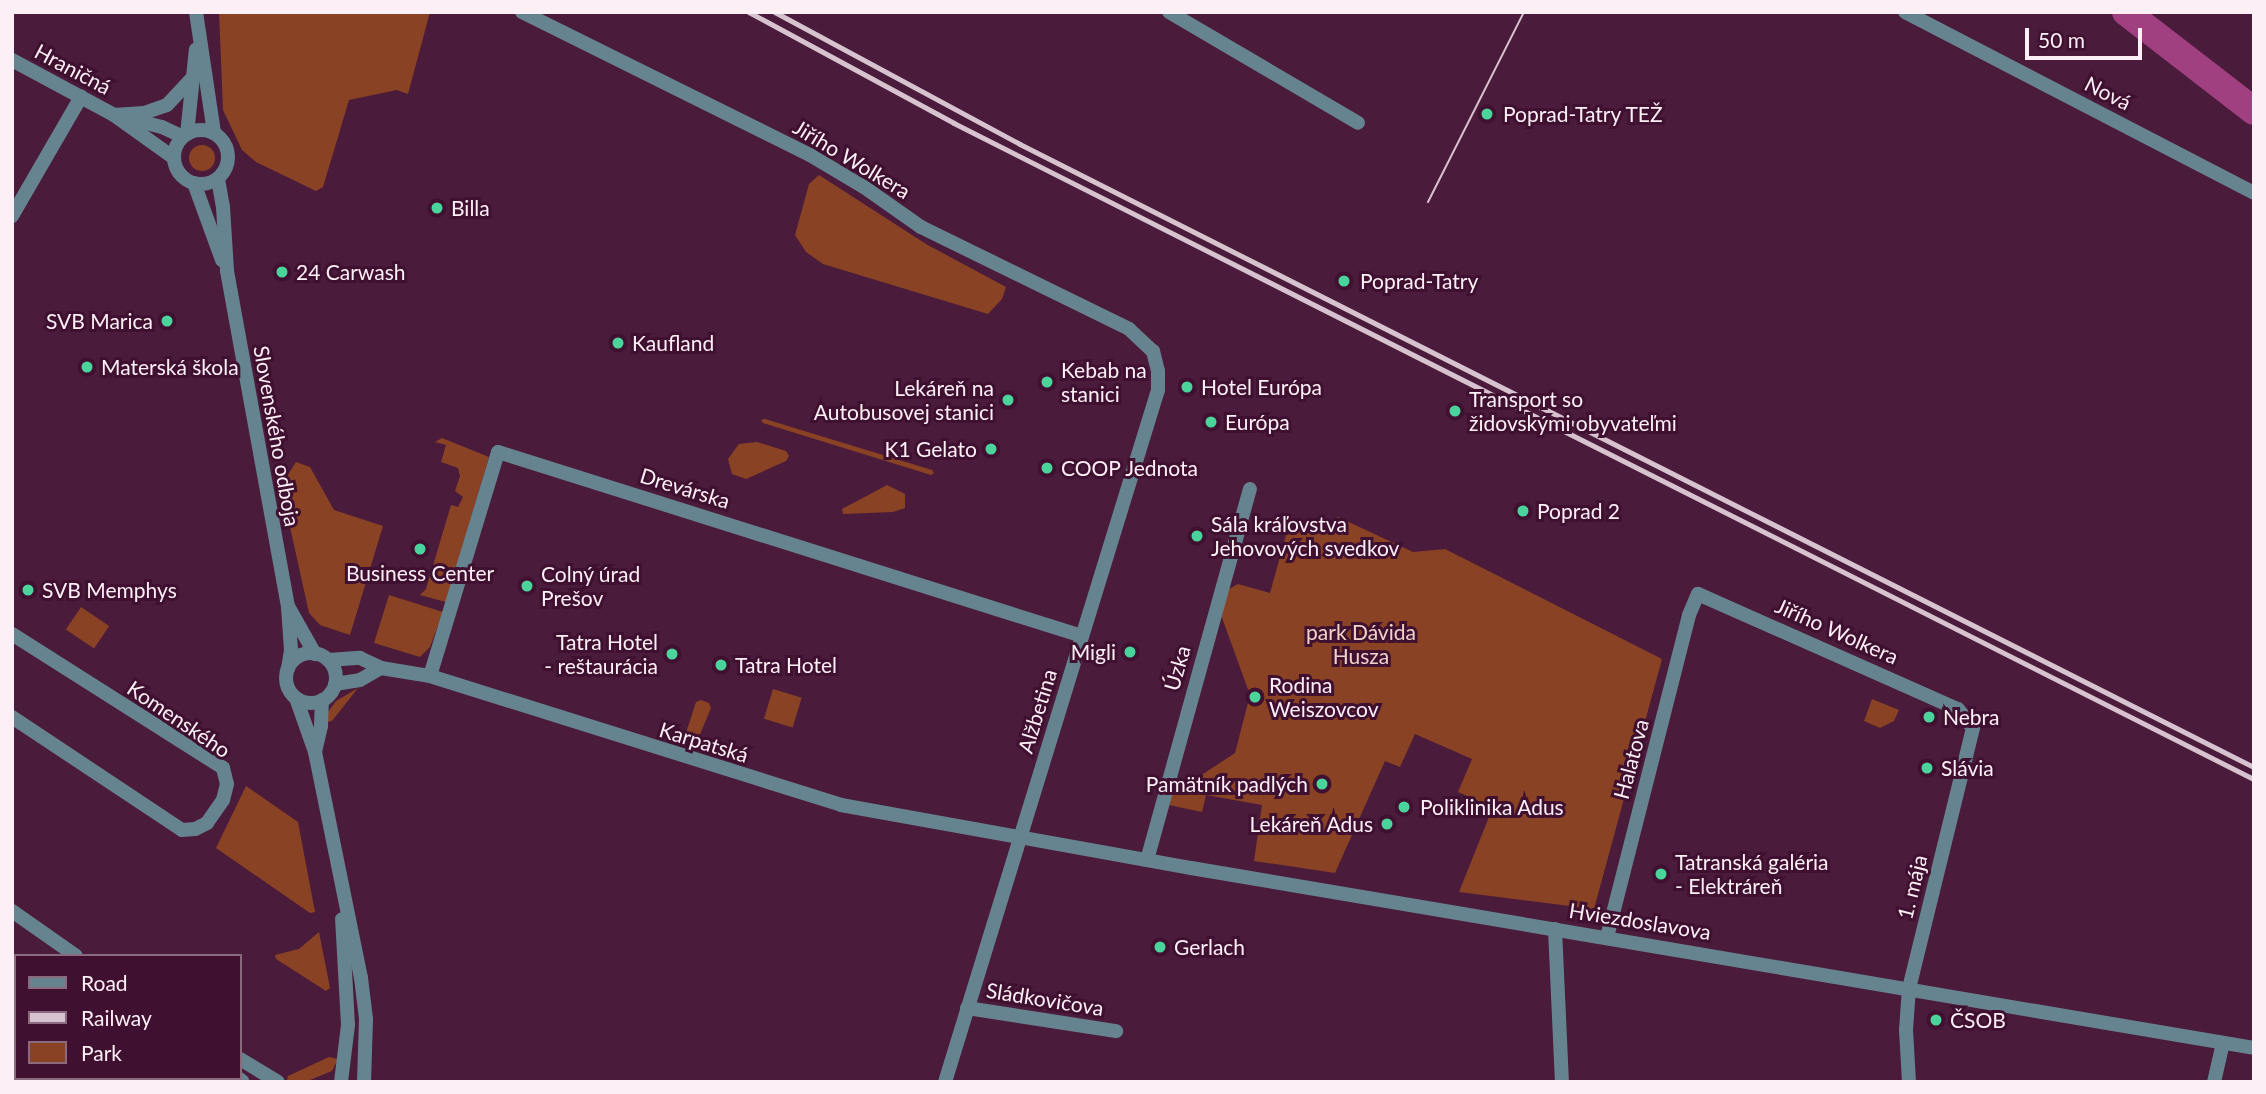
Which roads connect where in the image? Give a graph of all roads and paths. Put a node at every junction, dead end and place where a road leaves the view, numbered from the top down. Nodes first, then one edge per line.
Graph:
1 (196, 12) edge
2 (522, 12) edge
3 (1169, 12) edge
4 (1905, 12) edge
5 (197, 37) junction
6 (12, 60) edge
7 (192, 79) junction
8 (81, 97) junction
9 (114, 115) junction
10 (1358, 123) dead end
11 (214, 134) junction
12 (185, 136) junction
13 (174, 158) junction
14 (218, 179) junction
15 (194, 183) junction
16 (2254, 193) edge
17 (13, 213) edge
18 (227, 271) junction
19 (1153, 351) joint
20 (1250, 489) dead end
21 (1698, 594) joint
22 (288, 607) junction
23 (12, 634) edge
24 (1082, 636) junction
25 (321, 657) junction
26 (381, 668) junction
27 (288, 669) junction
28 (430, 676) junction
29 (335, 684) junction
30 (296, 698) junction
31 (322, 701) junction
32 (1958, 709) joint
33 (12, 717) edge
34 (315, 752) junction
35 (1020, 835) junction
36 (1147, 860) junction
37 (339, 869) junction
38 (12, 911) edge
39 (1555, 929) junction
40 (1607, 937) junction
41 (73, 954) edge
42 (1909, 988) junction
43 (967, 1008) junction
44 (1116, 1031) dead end
45 (2223, 1043) junction
46 (2254, 1048) edge
47 (242, 1060) edge
48 (278, 1082) edge
49 (341, 1082) edge
50 (364, 1082) edge
51 (945, 1082) edge
52 (1562, 1082) edge
53 (1909, 1082) edge
54 (2214, 1082) edge

1 - 5 street
2 - 19 street, Jiřího Wolkera
3 - 10 street
4 - 16 street, Nová
5 - 7 street
5 - 11 street
6 - 8 street, Hraničná
7 - 9 street, Hraničná
7 - 12 street
8 - 9 street, Hraničná
8 - 17 street
9 - 12 street, Hraničná
9 - 13 street, Hraničná
11 - 12 street
11 - 14 street
12 - 13 street
13 - 15 street
14 - 15 street
14 - 18 street, Slovenského odboja
15 - 18 street, Slovenského odboja
18 - 22 street, Slovenského odboja
19 - 24 street, Alžbetina
20 - 36 street, Úzka
21 - 32 street, Jiřího Wolkera
21 - 40 street, Halatova
22 - 25 street, Slovenského odboja
22 - 27 street, Slovenského odboja
23 - 33 street, Komenského
24 - 28 street, Drevárska
24 - 35 street, Alžbetina
25 - 26 street, Karpatská
25 - 27 street
25 - 29 street, Slovenského odboja
26 - 28 street, Karpatská
26 - 29 street
27 - 30 street, Slovenského odboja
28 - 35 street, Karpatská
29 - 31 street
30 - 31 street
30 - 34 street, Slovenského odboja
31 - 34 street, Slovenského odboja
32 - 42 street, 1. mája
34 - 37 street, Slovenského odboja
35 - 36 street, Hviezdoslavova
35 - 43 street, Alžbetina
36 - 39 street, Hviezdoslavova
37 - 49 street, Slovenského odboja
37 - 50 street, Slovenského odboja
38 - 41 street
39 - 40 street, Hviezdoslavova
39 - 52 street
40 - 42 street, Hviezdoslavova
42 - 45 street, Hviezdoslavova
42 - 53 street, 1. mája
43 - 44 street, Sládkovičova
43 - 51 street, Alžbetina
45 - 46 street, Hviezdoslavova
45 - 54 street
47 - 48 street

